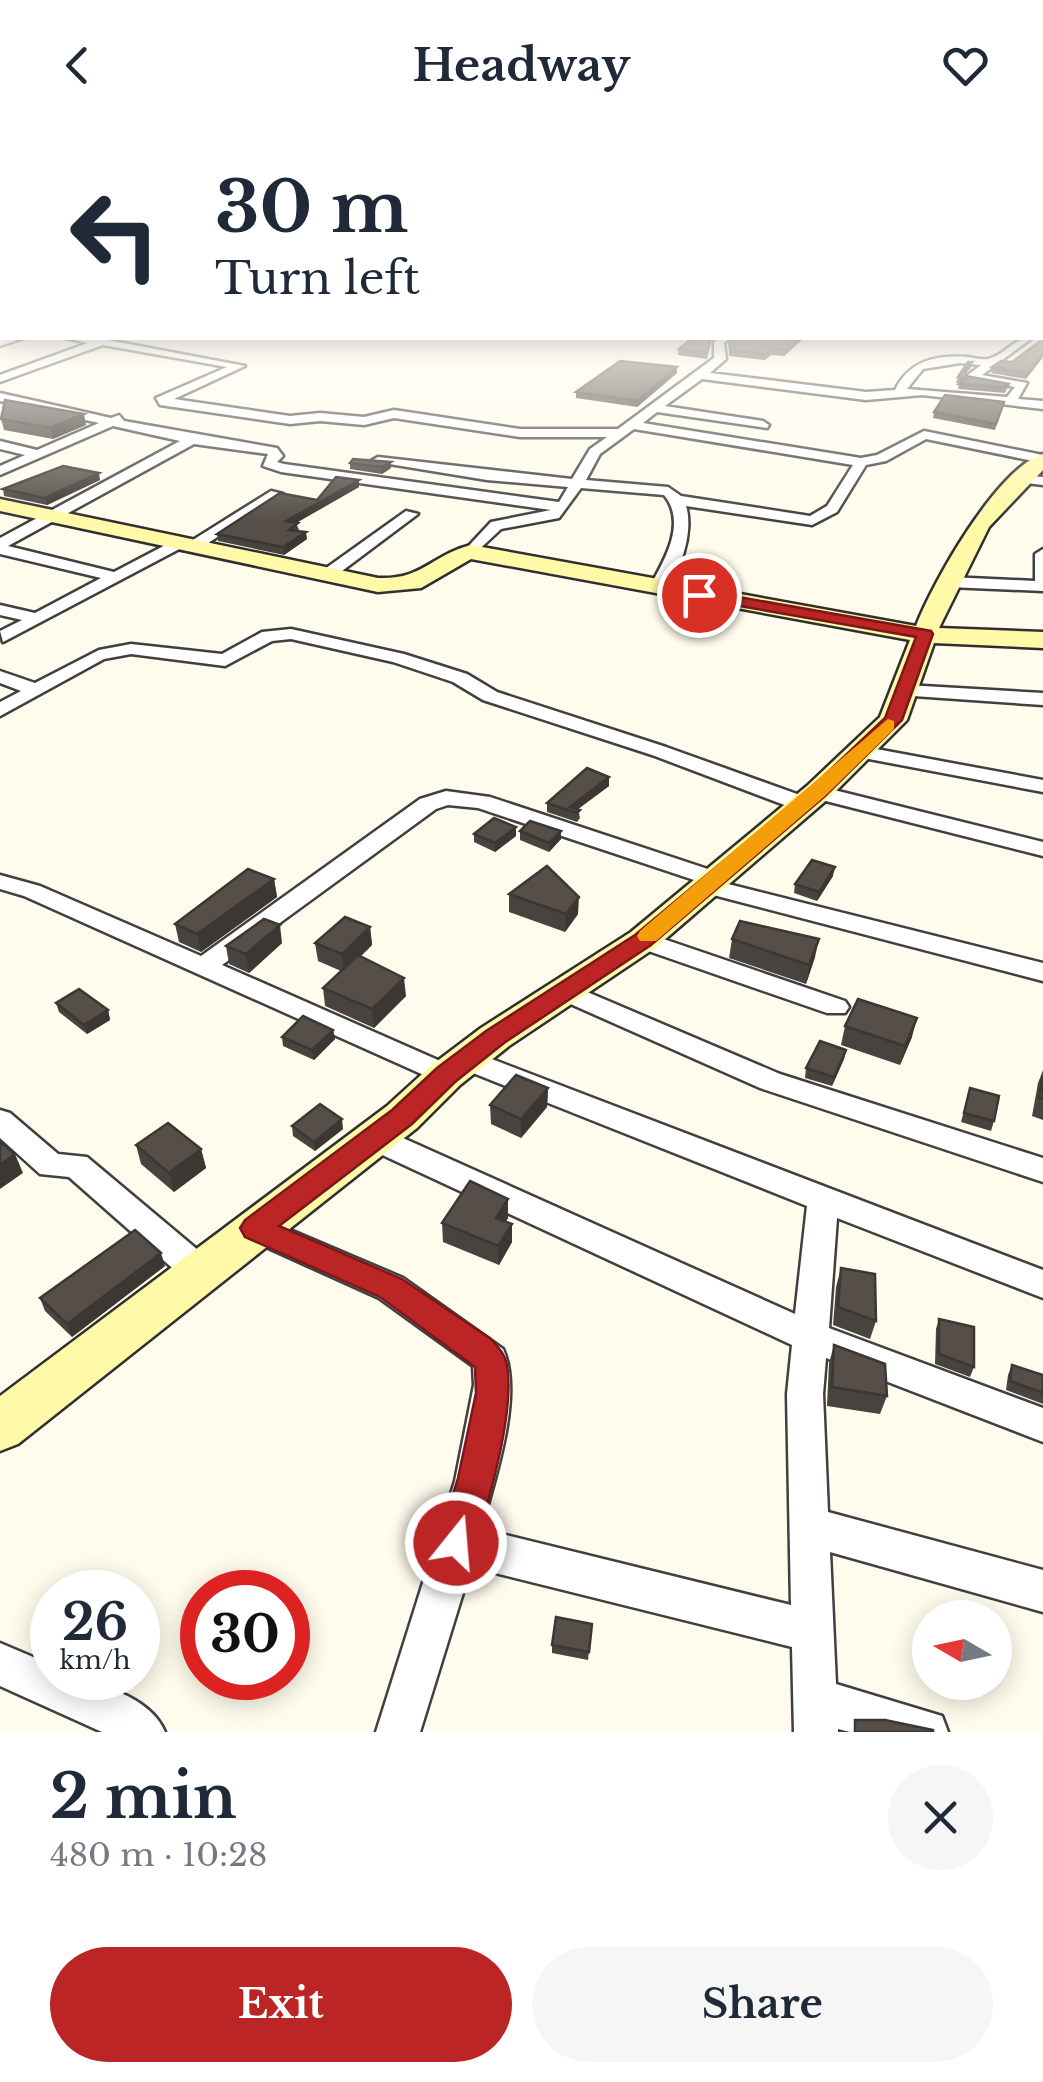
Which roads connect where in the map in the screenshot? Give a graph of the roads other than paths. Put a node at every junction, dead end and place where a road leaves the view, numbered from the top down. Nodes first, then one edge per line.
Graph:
1 (223, 373) edge
2 (910, 373) edge
3 (978, 373) edge
4 (701, 374) joint
5 (898, 395) junction
6 (0, 397) edge
7 (161, 401) junction
8 (1010, 401) junction
9 (1043, 405) edge
10 (656, 408) junction
11 (116, 420) junction
12 (762, 425) dead end
13 (626, 429) junction
14 (192, 440) junction
15 (0, 445) edge
16 (38, 454) junction
17 (1043, 460) edge
18 (378, 461) edge
19 (861, 462) junction
20 (0, 471) edge
21 (1032, 480) edge
22 (575, 483) junction
23 (276, 494) edge
24 (676, 500) junction
25 (0, 505) edge
26 (563, 507) junction
27 (411, 514) dead end
28 (54, 517) junction
29 (186, 545) junction
30 (0, 546) edge
31 (470, 552) junction
32 (1043, 554) edge
33 (328, 574) junction
34 (115, 577) junction
35 (949, 582) junction
36 (1043, 583) edge
37 (658, 586) junction
38 (0, 610) edge
39 (35, 618) junction
40 (925, 634) junction
41 (3, 637) dead end
42 (1043, 640) edge
43 (0, 677) edge
44 (910, 680) junction
45 (35, 689) junction
46 (1043, 699) edge
47 (0, 710) edge
48 (860, 752) junction
49 (1043, 786) edge
50 (811, 798) junction
51 (1043, 850) edge
52 (0, 882) edge
53 (711, 882) junction
54 (643, 940) junction
55 (204, 966) junction
56 (1043, 972) edge
57 (566, 992) junction
58 (836, 1007) dead end
59 (457, 1067) junction
60 (0, 1120) edge
61 (374, 1138) junction
62 (1043, 1170) edge
63 (823, 1202) junction
64 (255, 1228) junction
65 (199, 1271) junction
66 (1043, 1284) edge
67 (810, 1337) junction
68 (1043, 1426) edge
69 (0, 1427) edge
70 (810, 1526) junction
71 (456, 1543) junction
72 (1043, 1591) edge
73 (813, 1630) junction
74 (0, 1664) edge
75 (816, 1716) edge
76 (144, 1732) edge
77 (398, 1732) edge
78 (926, 1732) edge

1 - 7 street
2 - 5 street
3 - 8 street
4 - 5 street
4 - 10 street
5 - 8 street
6 - 11 street
7 - 11 street
7 - 13 street
8 - 9 street
10 - 12 street
10 - 13 street
11 - 14 street
11 - 16 street
13 - 19 street
13 - 22 street
14 - 26 street
14 - 28 street
15 - 16 street
16 - 20 street
17 - 19 street
17 - 21 street
18 - 22 street
19 - 24 street
21 - 35 street
22 - 24 street
22 - 26 street
23 - 29 street
24 - 37 street
25 - 28 street
26 - 31 street
27 - 33 street
28 - 29 street
28 - 30 street
29 - 33 street
29 - 34 street
30 - 34 street
31 - 33 street
31 - 37 street
32 - 36 street
34 - 39 street
35 - 36 street
35 - 40 street
37 - 40 street
38 - 39 street
39 - 41 street
40 - 42 street
40 - 44 street
43 - 45 street
44 - 46 street
44 - 48 street
45 - 47 street
45 - 50 street
48 - 49 street
48 - 50 street
50 - 51 street
50 - 53 street
52 - 55 street
53 - 54 street
53 - 55 street
53 - 56 street
54 - 57 street
54 - 58 street
55 - 59 street
57 - 59 street
57 - 62 street
59 - 61 street
59 - 63 street
60 - 65 street
61 - 64 street
61 - 67 street
63 - 66 street
63 - 67 street
64 - 65 street
64 - 71 street
65 - 69 street
67 - 68 street
67 - 70 street
70 - 72 street
70 - 73 street
71 - 73 street
71 - 77 street
73 - 75 street
74 - 76 street
75 - 78 street

